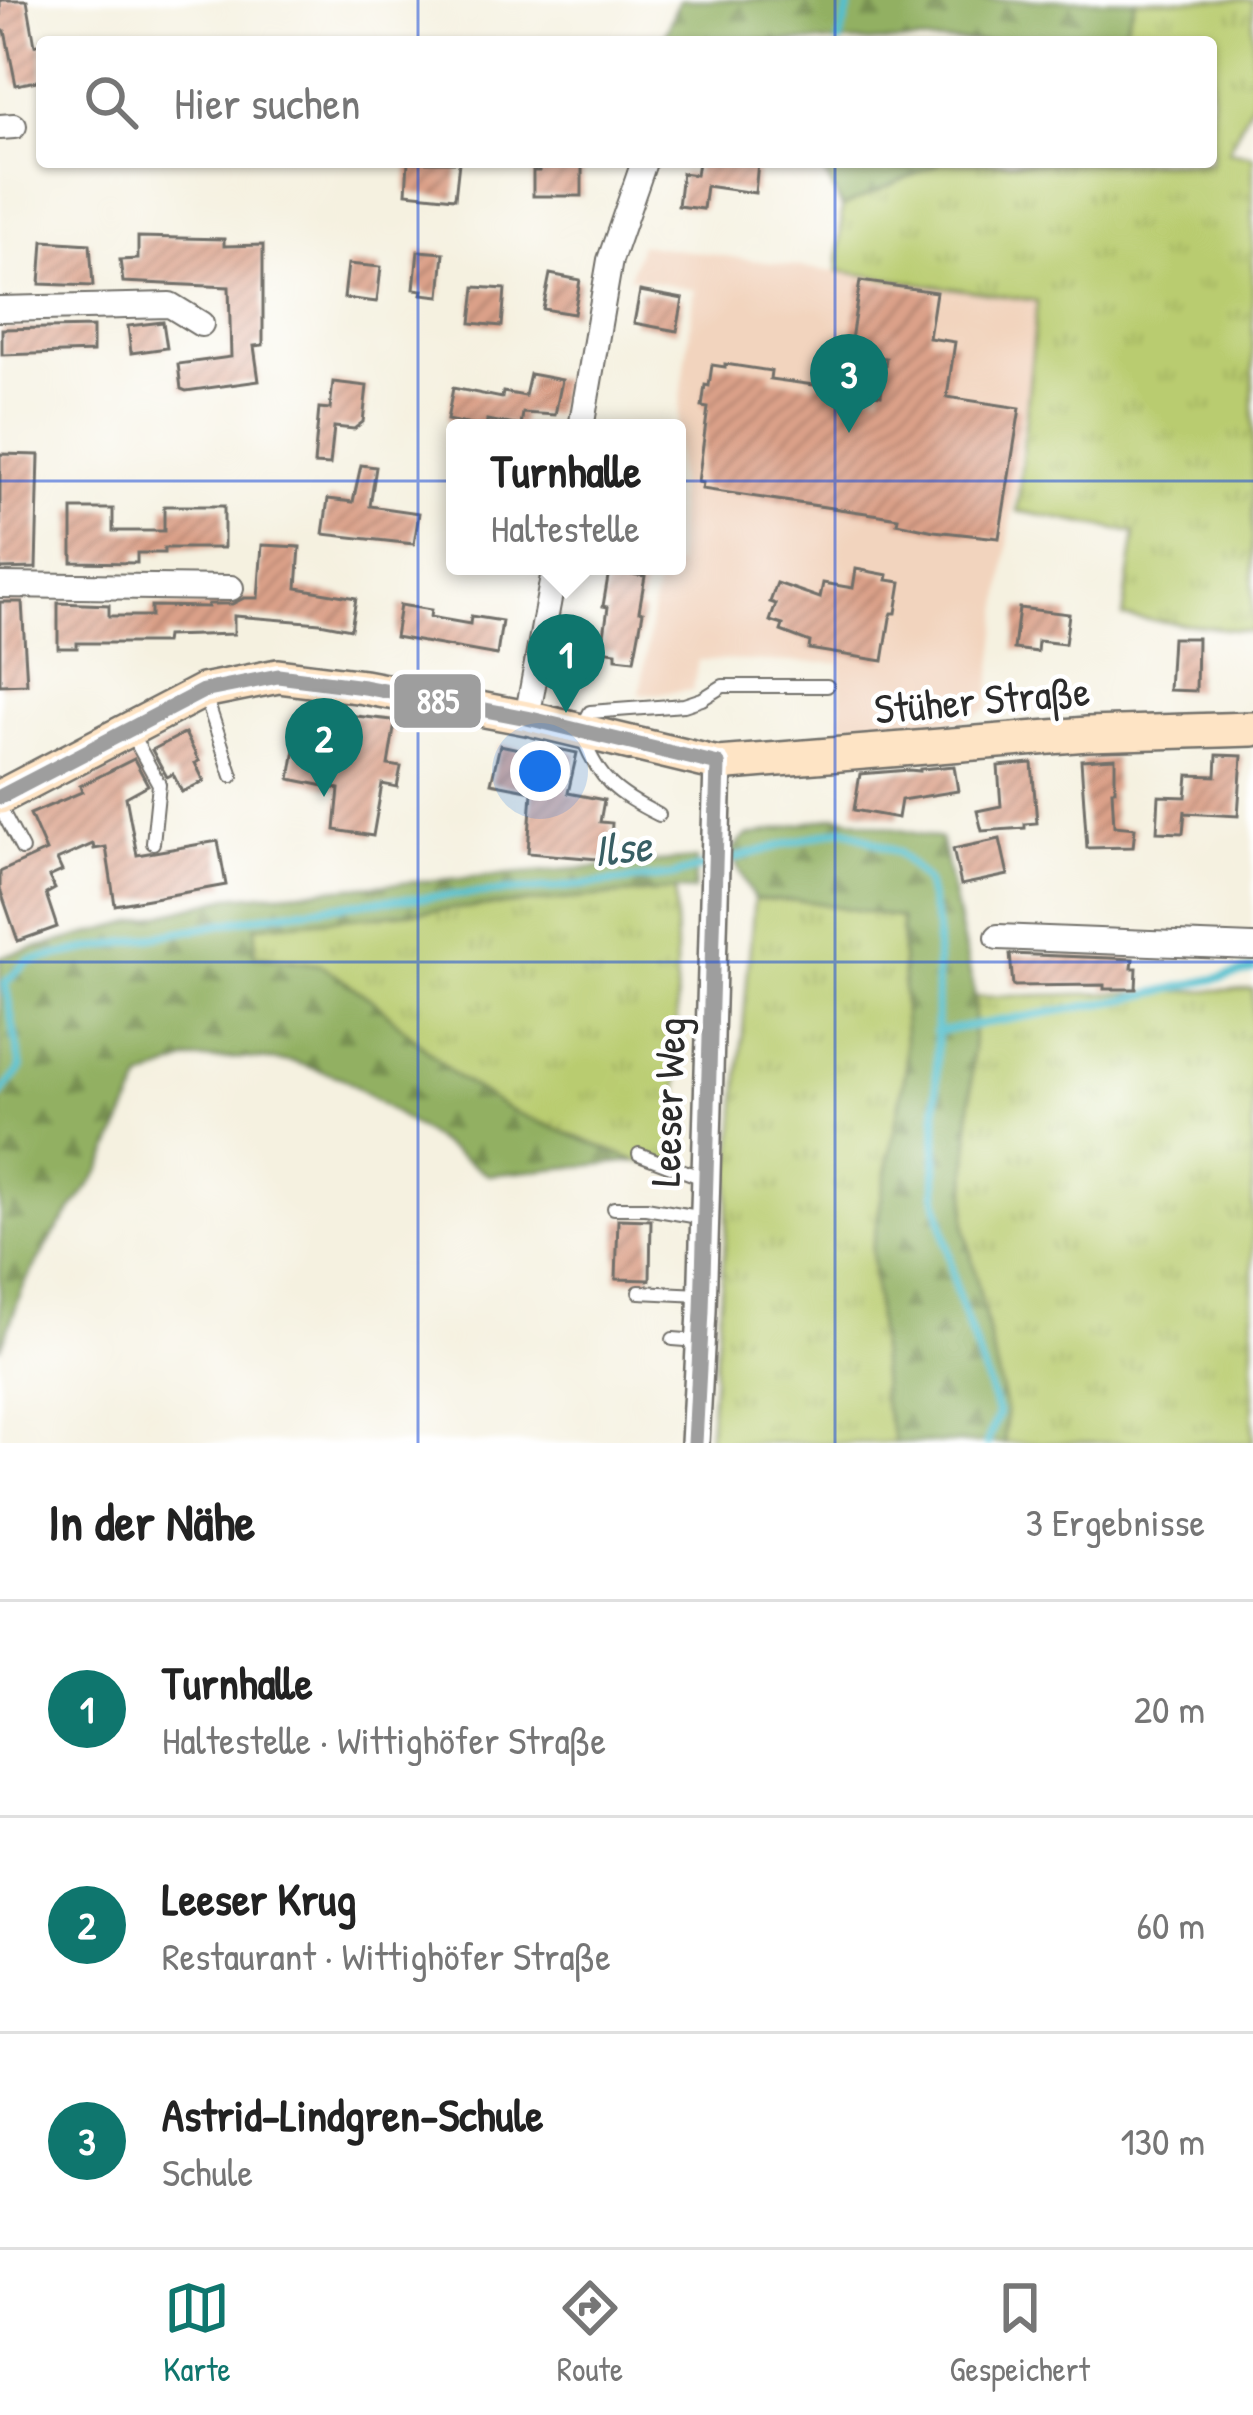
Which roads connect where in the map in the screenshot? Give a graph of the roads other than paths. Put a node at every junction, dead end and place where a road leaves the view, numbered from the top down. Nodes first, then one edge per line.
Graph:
1 (642, 168) edge
2 (0, 309) edge
3 (201, 324) dead end
4 (583, 419) edge
5 (553, 575) edge
6 (0, 585) edge
7 (231, 588) dead end
8 (827, 686) dead end
9 (203, 691) junction
10 (526, 718) junction
11 (1253, 729) edge
12 (129, 730) junction
13 (580, 731) junction
14 (718, 764) junction
15 (232, 776) dead end
16 (0, 797) edge
17 (0, 807) edge
18 (659, 815) dead end
19 (153, 843) dead end
20 (22, 849) dead end
21 (998, 937) dead end
22 (1253, 947) edge
23 (639, 1154) dead end
24 (706, 1180) junction
25 (614, 1208) dead end
26 (705, 1218) junction
27 (639, 1292) dead end
28 (702, 1295) junction
29 (694, 1443) edge

1 - 4 street
2 - 3 street
5 - 10 street
6 - 7 street
8 - 13 lane
9 - 10 main road, Stüher Straße
9 - 12 main road, Stüher Straße
9 - 15 lane
10 - 13 main road, Stüher Straße
11 - 14 main road, Stüher Straße
12 - 16 main road, Stüher Straße
12 - 19 lane
13 - 14 main road, Stüher Straße
13 - 18 lane
14 - 24 street, Leeser Weg
17 - 20 lane
21 - 22 street
23 - 24 lane
24 - 26 street, Leeser Weg
25 - 26 lane
26 - 28 street, Leeser Weg
27 - 28 lane
28 - 29 street, Leeser Weg

